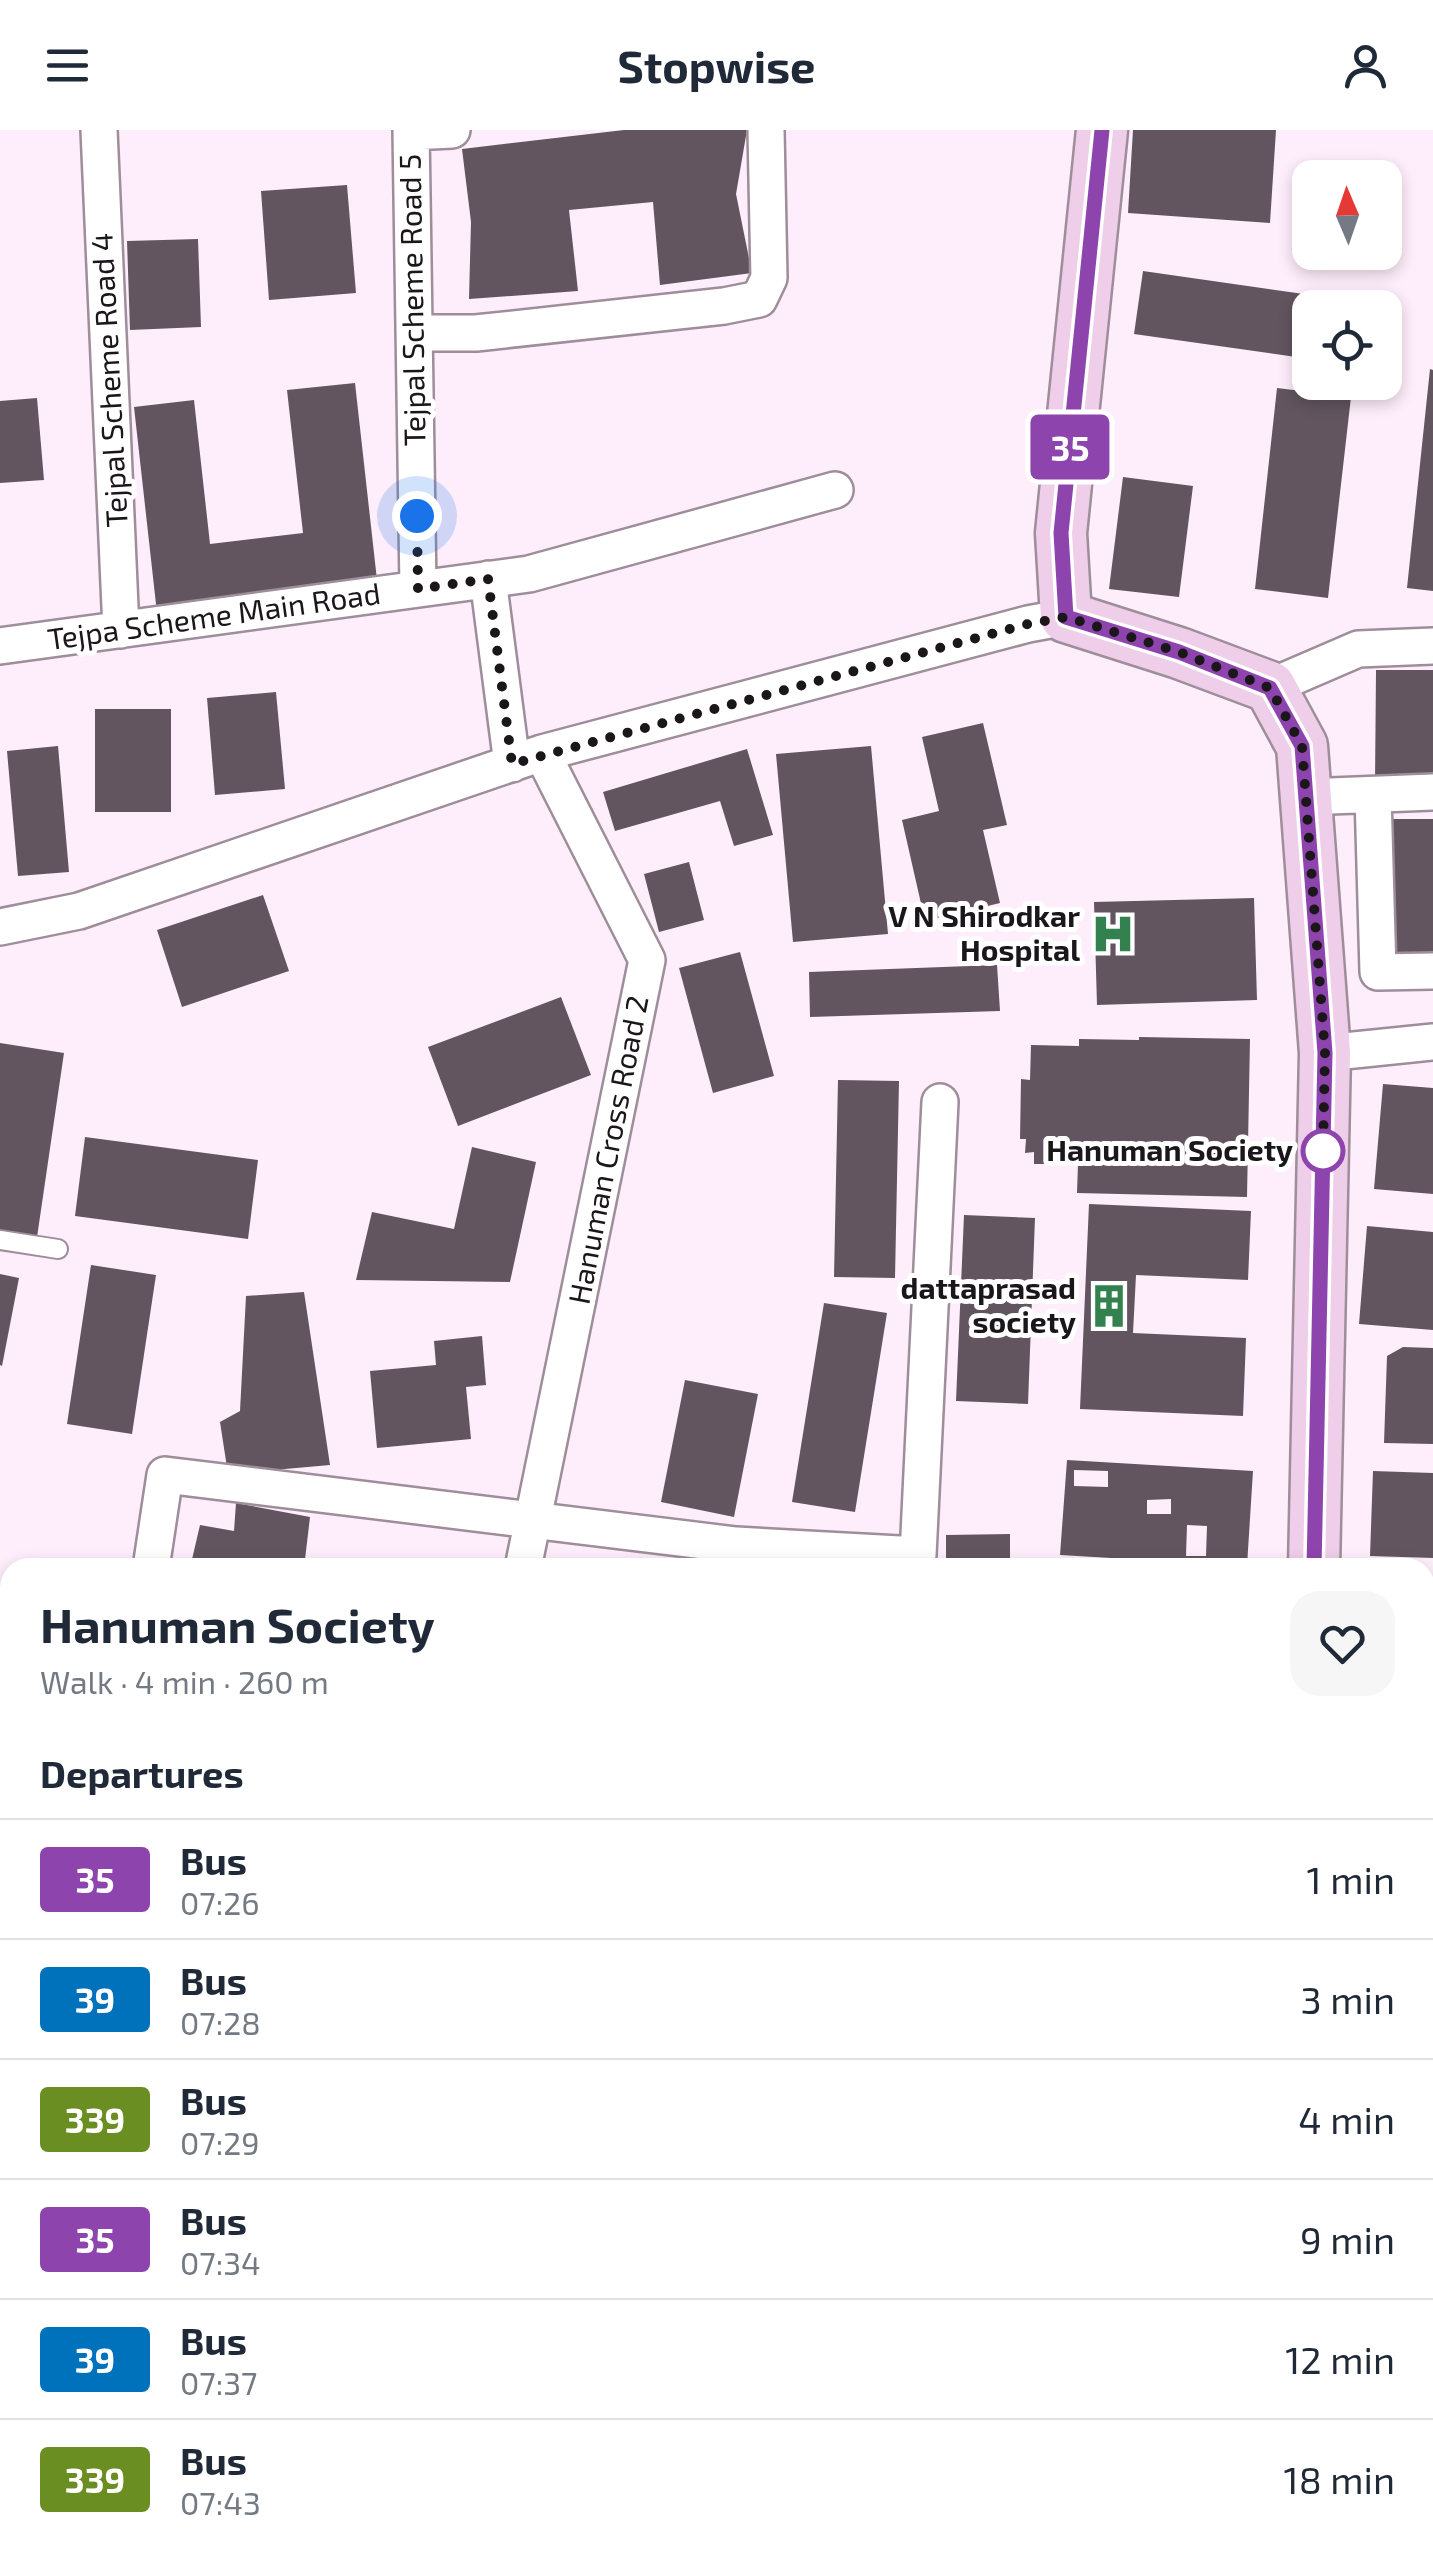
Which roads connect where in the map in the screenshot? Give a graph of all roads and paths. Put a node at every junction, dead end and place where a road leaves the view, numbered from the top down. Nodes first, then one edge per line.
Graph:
1 (99, 130) edge
2 (452, 130) edge
3 (766, 130) edge
4 (1102, 130) edge
5 (411, 131) edge
6 (414, 333) junction
7 (835, 490) dead end
8 (488, 579) junction
9 (418, 589) junction
10 (1066, 617) junction
11 (122, 630) junction
12 (0, 646) edge
13 (1433, 646) edge
14 (1270, 688) junction
15 (527, 758) junction
16 (1433, 792) edge
17 (1373, 795) junction
18 (1305, 797) junction
19 (0, 927) edge
20 (1433, 971) edge
21 (1433, 1042) edge
22 (1325, 1053) junction
23 (940, 1102) dead end
24 (0, 1240) edge
25 (58, 1249) dead end
26 (536, 1518) junction
27 (153, 1558) edge
28 (526, 1558) edge
29 (1314, 1558) edge

1 - 11 street, Tejpal Scheme Road 4
2 - 5 street
3 - 6 street
4 - 10 street
5 - 6 street, Tejpal Scheme Road 5
6 - 9 street, Tejpal Scheme Road 5
7 - 8 street, Tejpa Scheme Main Road
8 - 9 street, Tejpa Scheme Main Road
8 - 15 street, Hanuman Cross Road 2
9 - 11 street, Tejpa Scheme Main Road
10 - 14 street
10 - 15 street
11 - 12 street, Tejpa Scheme Main Road
13 - 14 street
14 - 18 street
15 - 19 street
15 - 26 street, Hanuman Cross Road 2
16 - 17 street
17 - 18 street
17 - 20 street
18 - 22 street
21 - 22 street
22 - 29 street
23 - 26 street
24 - 25 lane
26 - 27 street
26 - 28 street, Hanuman Cross Road 2

